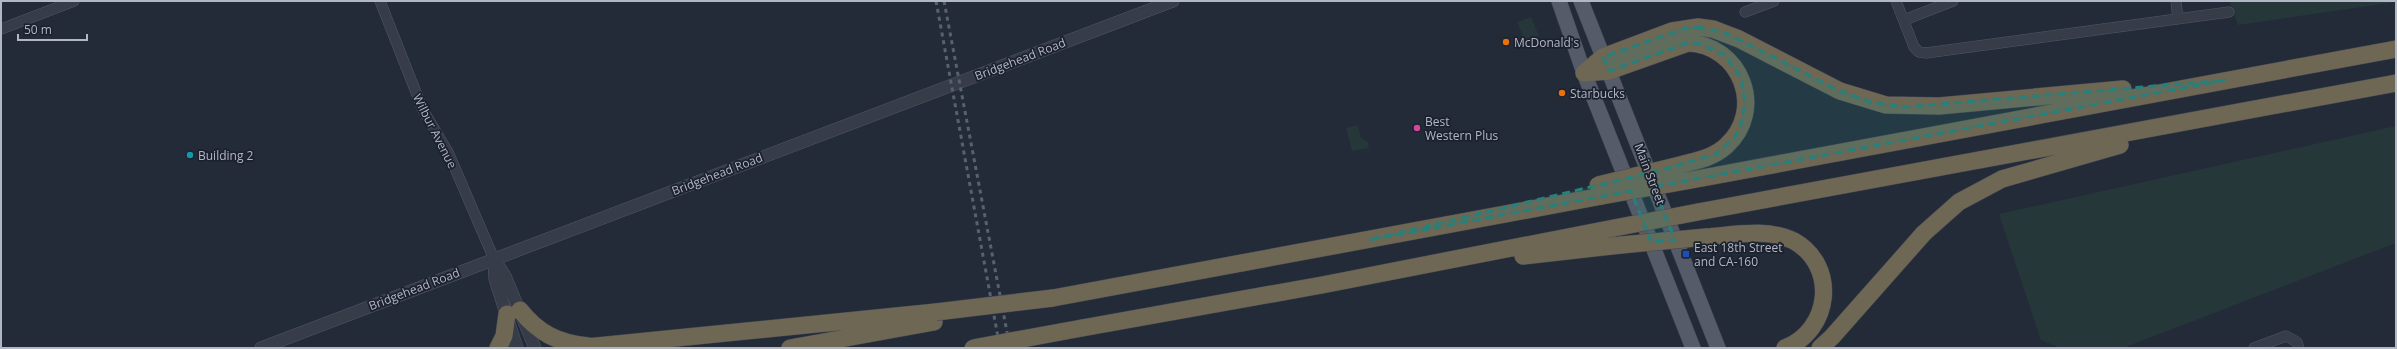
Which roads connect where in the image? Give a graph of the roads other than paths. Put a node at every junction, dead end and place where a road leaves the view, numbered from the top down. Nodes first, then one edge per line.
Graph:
1 (74, 1) edge
2 (380, 1) edge
3 (1173, 1) edge
4 (1559, 1) edge
5 (1581, 1) edge
6 (1774, 1) edge
7 (1896, 1) edge
8 (1953, 1) edge
9 (2176, 1) edge
10 (1745, 12) dead end
11 (2229, 12) dead end
12 (2178, 19) junction
13 (1904, 20) junction
14 (1, 29) edge
15 (2396, 49) edge
16 (1606, 64) junction
17 (1584, 73) junction
18 (2226, 80) junction
19 (2396, 83) edge
20 (2356, 90) junction
21 (1685, 172) junction
22 (494, 259) junction
23 (1322, 285) junction
24 (513, 312) junction
25 (940, 316) junction
26 (1082, 328) junction
27 (584, 347) edge
28 (260, 348) edge
29 (498, 348) edge
30 (517, 348) edge
31 (535, 348) edge
32 (790, 348) edge
33 (973, 348) edge
34 (1009, 348) edge
35 (1693, 348) edge
36 (1718, 348) edge
37 (1785, 348) edge
38 (1820, 348) edge
39 (2254, 348) edge
40 (2299, 348) edge

1 - 14 street
2 - 22 street, Wilbur Avenue
3 - 22 street, Bridgehead Road
4 - 17 main road, Main Street
5 - 16 main road, Main Street
6 - 10 street
7 - 13 street
8 - 13 street
9 - 12 street
11 - 12 street
12 - 13 street
15 - 18 highway
16 - 17 highway
16 - 18 highway
16 - 21 highway
16 - 36 main road, Main Street
17 - 35 main road, Main Street
18 - 21 highway
19 - 20 highway
20 - 23 highway, bridge
20 - 38 highway
21 - 25 highway, bridge
22 - 24 street, Wilbur Avenue
22 - 28 street, Bridgehead Road
23 - 26 highway
23 - 37 highway, bridge
24 - 27 highway
24 - 29 highway
24 - 30 street, Wilbur Avenue
24 - 31 street, Wilbur Avenue
25 - 27 highway
25 - 32 highway
26 - 33 highway, bridge
26 - 34 highway, bridge
39 - 40 street

